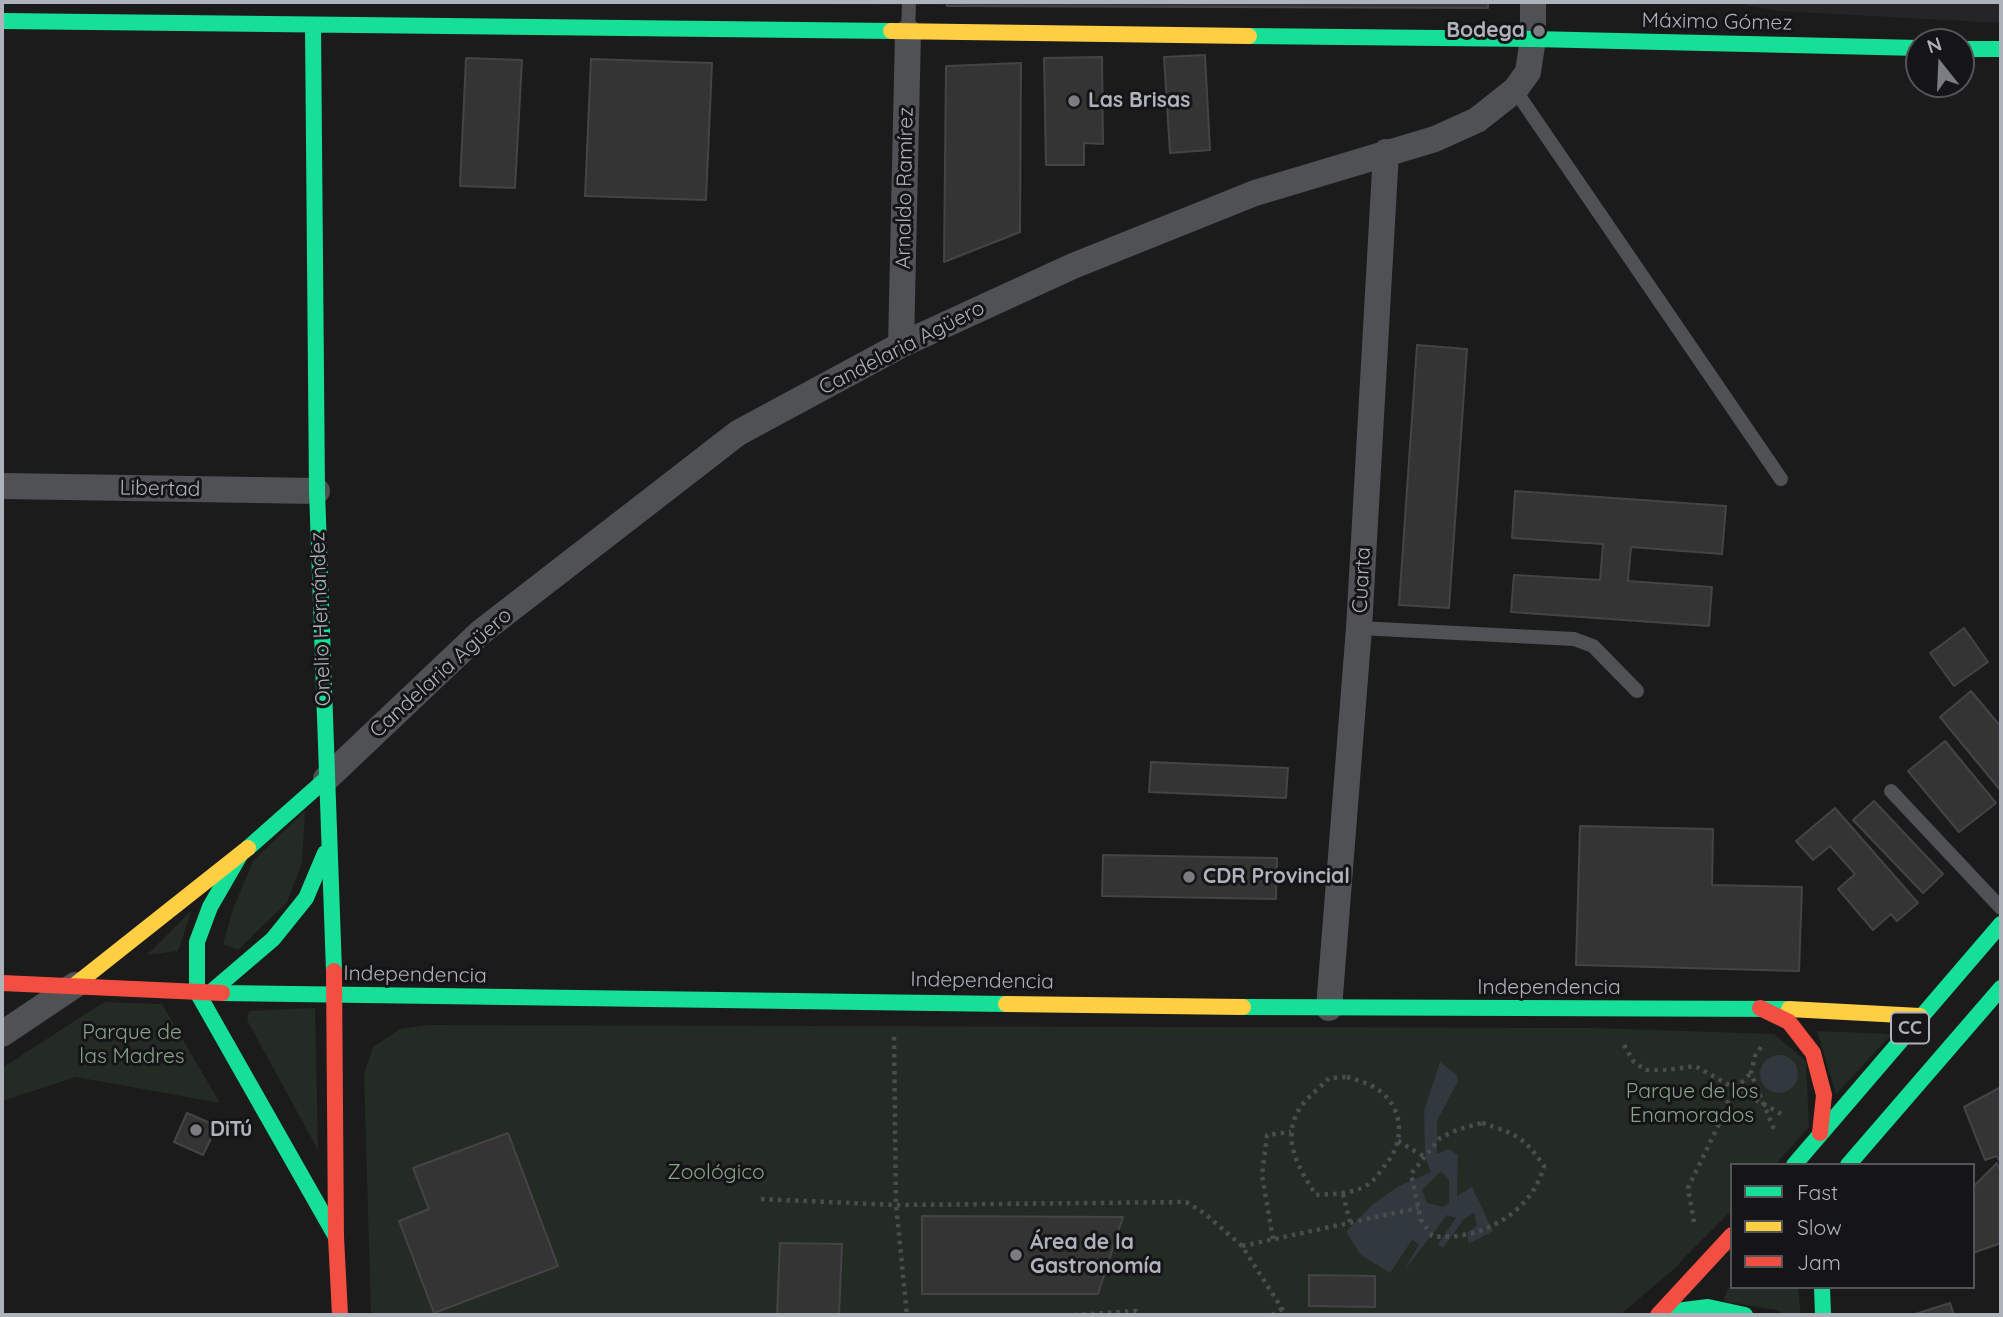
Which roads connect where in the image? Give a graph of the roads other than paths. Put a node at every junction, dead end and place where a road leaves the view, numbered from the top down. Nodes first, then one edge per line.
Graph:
1 (909, 2) edge
2 (1533, 2) edge
3 (118, 12) edge
4 (314, 14) edge
5 (2, 21) edge
6 (908, 32) junction
7 (1533, 39) junction
8 (1905, 48) edge
9 (1975, 49) edge
10 (2001, 50) edge
11 (1515, 90) junction
12 (1386, 152) junction
13 (901, 345) junction
14 (1781, 479) dead end
15 (2, 486) edge
16 (317, 491) junction
17 (1359, 628) junction
18 (1637, 691) dead end
19 (326, 779) junction
20 (1891, 790) dead end
21 (329, 844) junction
22 (240, 855) junction
23 (2001, 908) edge
24 (2001, 924) edge
25 (2, 983) edge
26 (75, 985) junction
27 (2001, 988) edge
28 (204, 992) junction
29 (335, 995) junction
30 (1329, 1008) junction
31 (1760, 1008) junction
32 (1937, 1028) junction
33 (2, 1034) edge
34 (1820, 1133) junction
35 (1796, 1163) edge
36 (1819, 1163) edge
37 (1849, 1163) edge
38 (336, 1237) junction
39 (1730, 1237) edge
40 (1822, 1289) edge
41 (1659, 1314) edge
42 (340, 1315) edge
43 (1745, 1315) edge
44 (1823, 1315) edge

1 - 6 lane
2 - 7 street
3 - 4 street, Máximo Gómez
3 - 5 street, Máximo Gómez
4 - 6 street, Máximo Gómez
4 - 16 street, Onelio Hernández
6 - 7 street, Máximo Gómez
6 - 13 street, Arnaldo Ramírez
7 - 8 street, Máximo Gómez
7 - 11 street, Candelaria Agüero
9 - 10 street
11 - 12 street, Candelaria Agüero
11 - 14 lane
12 - 13 street, Candelaria Agüero
12 - 17 street, Cuarta
13 - 19 street, Candelaria Agüero
15 - 16 street, Libertad
16 - 19 street, Onelio Hernández
17 - 18 lane
17 - 30 street, Cuarta
19 - 21 street, Onelio Hernández
19 - 22 street
20 - 23 lane
21 - 28 street
21 - 29 street, Onelio Hernández
22 - 26 street
22 - 28 street
24 - 32 street, CC
25 - 26 street, Independencia
26 - 28 street, Independencia
26 - 33 street
27 - 32 street, CC
28 - 29 street, Independencia
28 - 38 street, Onelio Hernández
29 - 30 street, Independencia
29 - 38 street, Onelio Hernández
30 - 31 street, Independencia
31 - 32 street, Independencia
31 - 34 street
32 - 34 street, CC
32 - 37 street, CC
34 - 35 street, CC
34 - 36 street
38 - 42 street, Onelio Hernández
39 - 41 street
40 - 44 street
41 - 43 street

